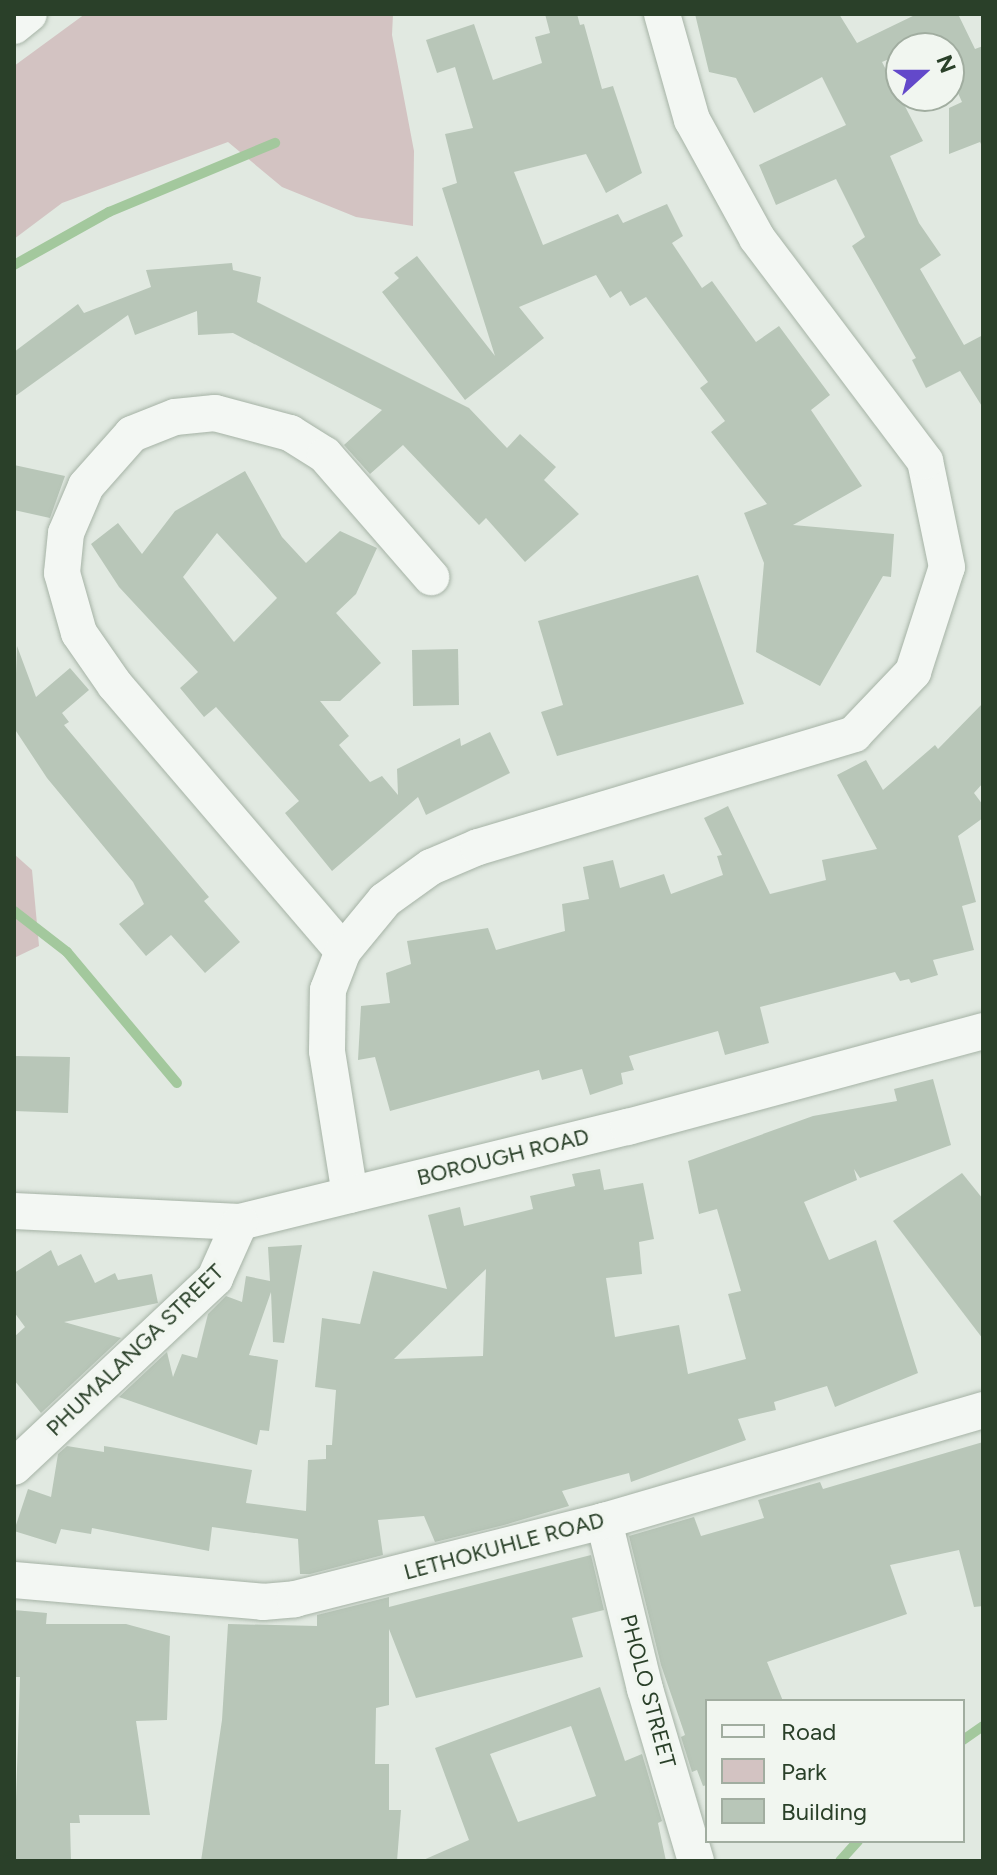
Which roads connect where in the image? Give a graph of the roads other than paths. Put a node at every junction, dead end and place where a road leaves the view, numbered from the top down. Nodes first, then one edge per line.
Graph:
1 (29, 14) edge
2 (662, 14) edge
3 (14, 26) edge
4 (431, 577) dead end
5 (343, 951) junction
6 (983, 1031) edge
7 (350, 1195) junction
8 (14, 1211) edge
9 (240, 1222) junction
10 (983, 1410) edge
11 (14, 1467) edge
12 (604, 1521) junction
13 (14, 1580) edge
14 (696, 1861) edge

1 - 3 street
2 - 5 street
4 - 5 street
5 - 7 street
6 - 7 street, BOROUGH ROAD
7 - 9 street, BOROUGH ROAD
8 - 9 street, BOROUGH ROAD
9 - 11 street, PHUMALANGA STREET
10 - 12 street, LETHOKUHLE ROAD
12 - 13 street, LETHOKUHLE ROAD
12 - 14 street, PHOLO STREET

